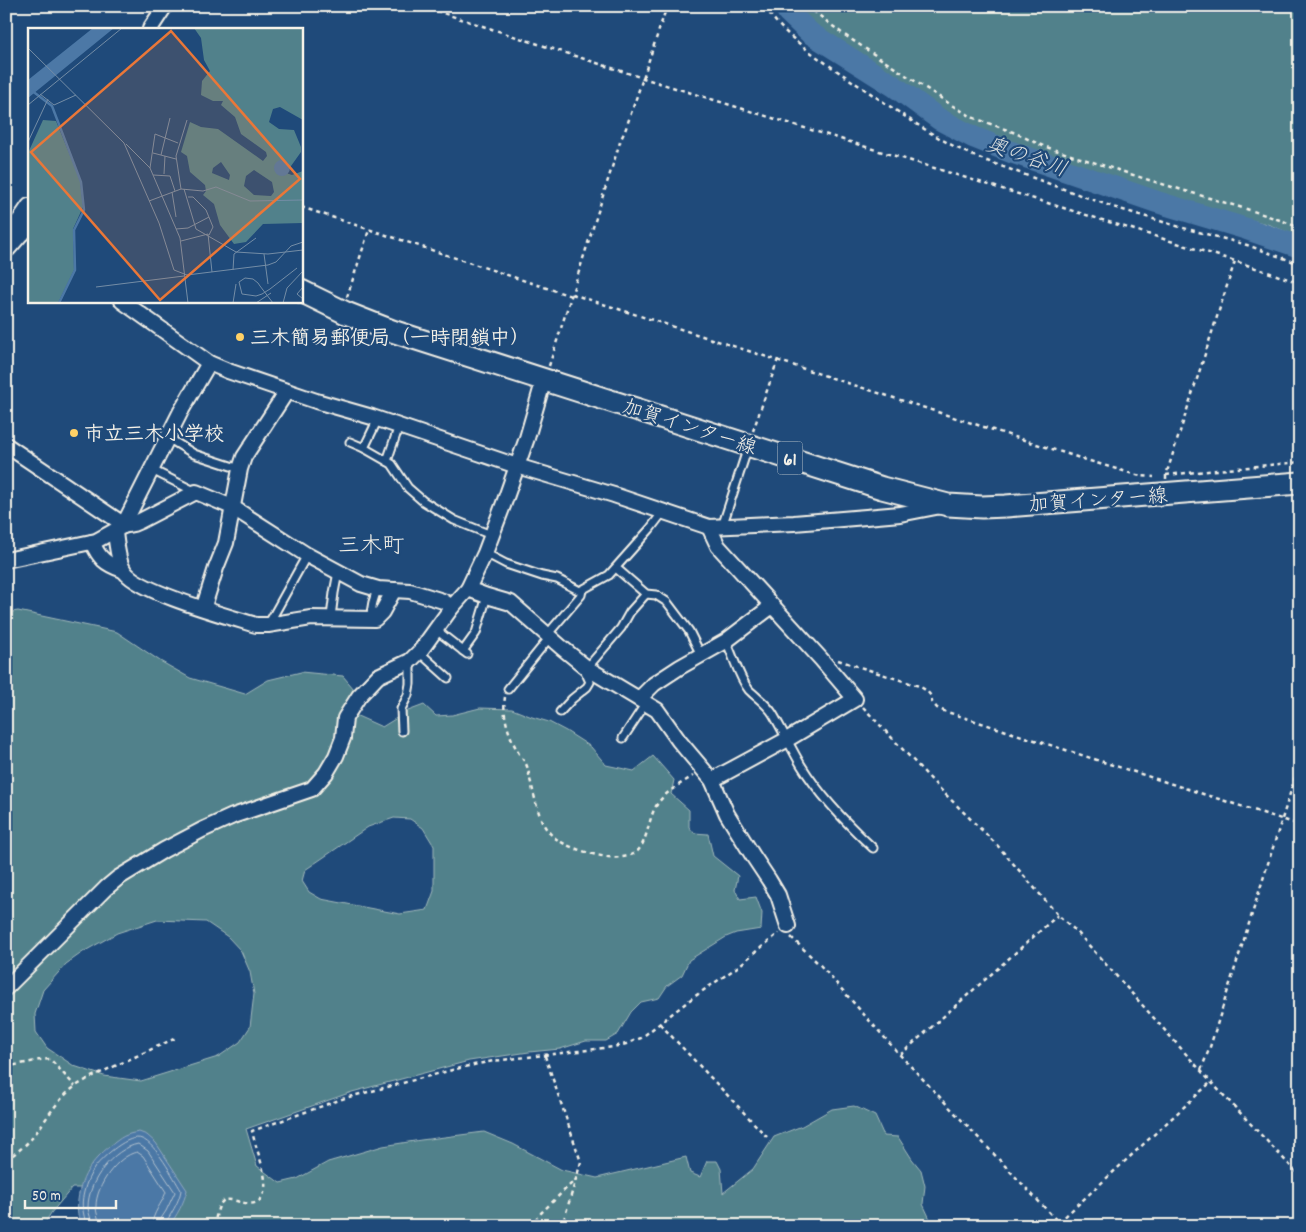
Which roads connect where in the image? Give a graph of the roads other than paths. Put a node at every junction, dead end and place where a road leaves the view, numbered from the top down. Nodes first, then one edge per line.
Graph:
1 (165, 6) edge
2 (151, 28) edge
3 (28, 208) edge
4 (17, 232) edge
5 (302, 291) edge
6 (123, 302) edge
7 (209, 363) junction
8 (544, 379) junction
9 (287, 391) junction
10 (378, 419) junction
11 (399, 426) junction
12 (168, 438) junction
13 (350, 442) dead end
14 (748, 445) junction
15 (6, 446) edge
16 (364, 448) junction
17 (387, 460) junction
18 (517, 466) junction
19 (240, 469) junction
20 (152, 470) junction
21 (1300, 483) edge
22 (196, 492) junction
23 (948, 505) junction
24 (232, 507) junction
25 (663, 512) junction
26 (715, 527) junction
27 (119, 529) junction
28 (491, 536) junction
29 (92, 542) junction
30 (485, 552) junction
31 (307, 555) junction
32 (6, 560) edge
33 (616, 568) junction
34 (123, 570) junction
35 (338, 572) junction
36 (378, 589) junction
37 (468, 589) junction
38 (394, 590) junction
39 (582, 590) junction
40 (646, 594) junction
41 (487, 596) junction
42 (772, 606) junction
43 (452, 607) junction
44 (206, 610) junction
45 (331, 617) junction
46 (371, 619) junction
47 (268, 625) junction
48 (435, 629) junction
49 (549, 636) junction
50 (726, 641) junction
51 (701, 655) junction
52 (415, 656) junction
53 (586, 667) junction
54 (448, 678) dead end
55 (508, 689) road end
56 (642, 701) junction
57 (560, 712) dead end
58 (402, 731) dead end
59 (623, 738) dead end
60 (788, 739) junction
61 (708, 775) junction
62 (873, 848) dead end
63 (788, 926) road end
64 (6, 988) edge

1 - 2 street
3 - 4 street
5 - 8 main road, 加賀インター線 / 61
6 - 7 street
7 - 9 street
7 - 12 street
8 - 14 main road, 加賀インター線 / 61
8 - 18 street
9 - 10 street
9 - 19 street
10 - 11 street
10 - 16 lane
11 - 17 lane
11 - 18 street
12 - 19 lane
12 - 20 street
13 - 16 lane
14 - 23 main road, 加賀インター線 / 61
14 - 26 lane
15 - 27 street
16 - 17 lane
17 - 28 lane
18 - 25 street
18 - 28 street
19 - 24 street
20 - 22 lane
20 - 27 street
21 - 23 main road, 加賀インター線 / 61
22 - 24 street
22 - 27 street
23 - 26 street
24 - 31 street
24 - 44 street
25 - 26 street
25 - 33 lane
26 - 42 street
27 - 29 street
27 - 34 street
28 - 30 street
29 - 32 street
29 - 34 street
30 - 37 street
30 - 39 lane
31 - 35 street
31 - 47 lane
33 - 39 lane
33 - 40 lane
34 - 44 street
35 - 36 street
35 - 45 lane
36 - 38 street
36 - 46 lane
37 - 41 street
37 - 43 street
38 - 43 street
38 - 46 street
39 - 49 lane
40 - 51 lane
40 - 53 lane
41 - 48 lane
41 - 49 street
42 - 50 street
42 - 60 street
43 - 48 street
44 - 47 street
45 - 46 street
45 - 47 street
48 - 52 street
49 - 53 street
49 - 55 lane
50 - 51 street
50 - 60 lane
51 - 56 street
52 - 54 lane
52 - 58 lane
52 - 64 street
53 - 56 street
53 - 57 lane
56 - 59 lane
56 - 61 street
60 - 61 street
60 - 62 lane
61 - 63 street

